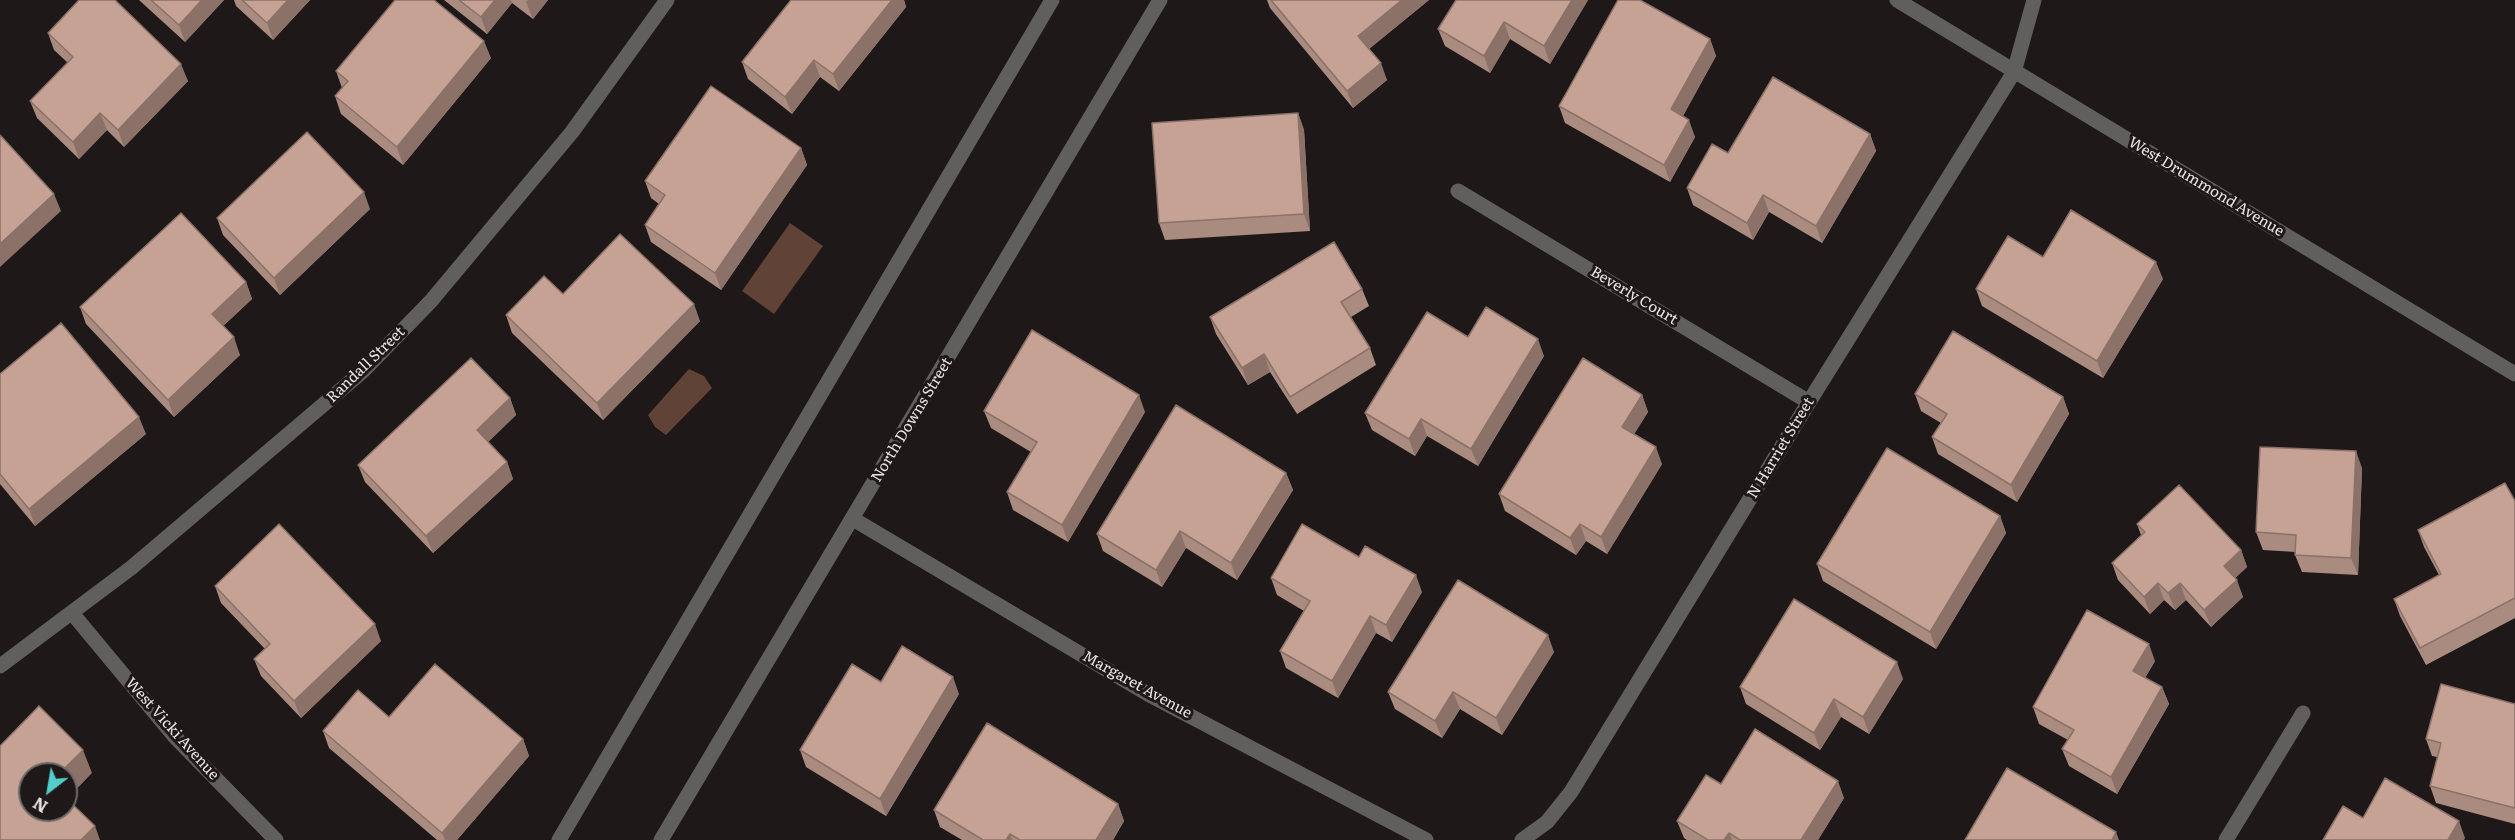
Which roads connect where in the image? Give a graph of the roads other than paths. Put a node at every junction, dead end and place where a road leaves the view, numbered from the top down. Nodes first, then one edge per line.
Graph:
1 (667, 0) edge
2 (1052, 0) edge
3 (1160, 0) edge
4 (1897, 0) edge
5 (2034, 0) edge
6 (2014, 72) junction
7 (1458, 191) dead end
8 (2515, 374) edge
9 (1809, 402) junction
10 (853, 519) junction
11 (72, 613) junction
12 (0, 666) edge
13 (2302, 713) dead end
14 (276, 840) edge
15 (559, 840) edge
16 (662, 840) edge
17 (1426, 840) edge
18 (1522, 840) edge
19 (2226, 840) edge

1 - 11 street, Randall Street
2 - 15 street
3 - 10 street, North Downs Street
4 - 6 street, West Drummond Avenue
5 - 6 street, N Harriet Street
6 - 8 street, West Drummond Avenue
6 - 9 street, N Harriet Street
7 - 9 street, Beverly Court
9 - 18 street, N Harriet Street
10 - 16 street, North Downs Street
10 - 17 street, Margaret Avenue
11 - 12 street, Randall Street
11 - 14 street, West Vicki Avenue
13 - 19 street

